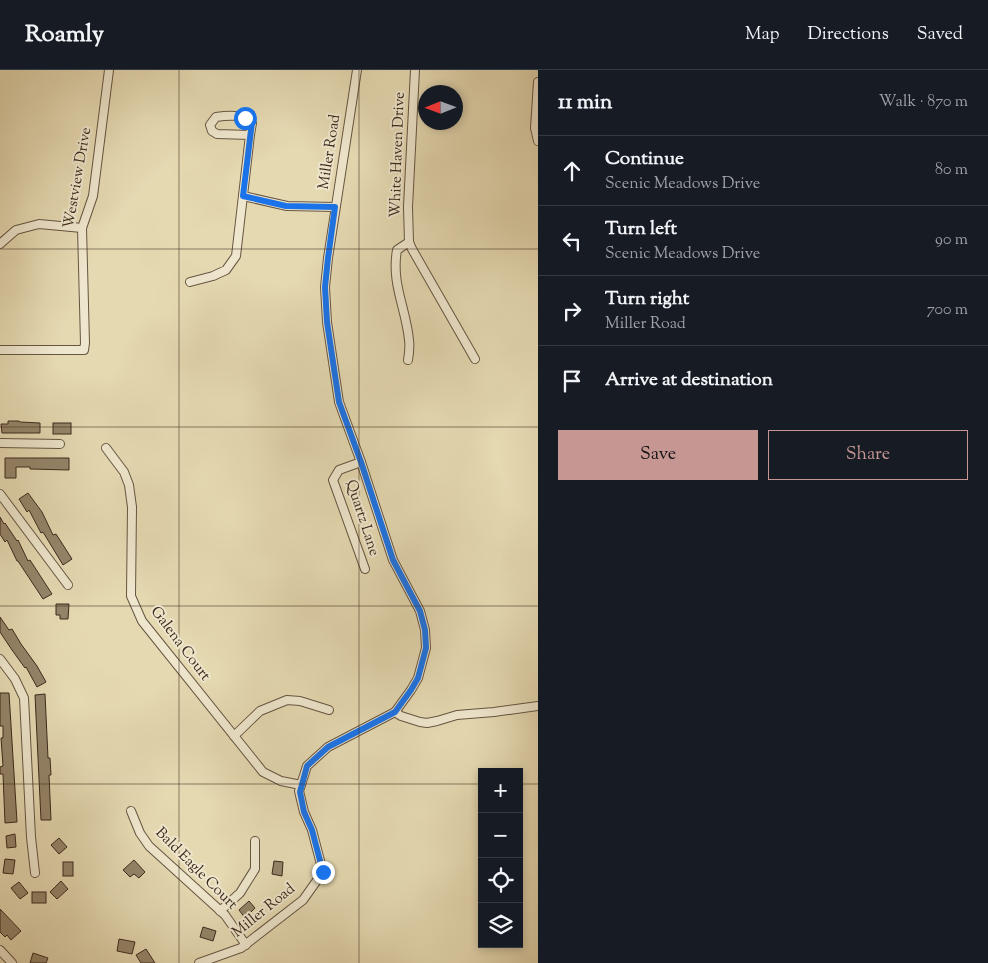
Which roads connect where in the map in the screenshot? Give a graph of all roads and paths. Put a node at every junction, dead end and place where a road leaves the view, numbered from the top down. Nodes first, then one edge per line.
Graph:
1 (109, 70) edge
2 (357, 70) edge
3 (415, 70) edge
4 (538, 82) edge
5 (250, 135) junction
6 (538, 141) edge
7 (243, 196) junction
8 (335, 207) junction
9 (82, 228) junction
10 (410, 242) junction
11 (0, 244) edge
12 (190, 282) dead end
13 (0, 350) edge
14 (475, 359) dead end
15 (408, 360) dead end
16 (0, 443) edge
17 (60, 444) dead end
18 (106, 448) dead end
19 (361, 462) junction
20 (0, 494) edge
21 (365, 569) dead end
22 (68, 585) dead end
23 (0, 659) edge
24 (538, 706) edge
25 (330, 710) dead end
26 (395, 712) junction
27 (234, 736) junction
28 (301, 785) junction
29 (131, 811) dead end
30 (255, 841) dead end
31 (35, 873) dead end
32 (220, 911) junction
33 (246, 944) junction
34 (0, 950) edge
35 (12, 963) edge
36 (199, 963) edge

1 - 9 street, Westview Drive
2 - 8 street, Miller Road
3 - 10 street, White Haven Drive
4 - 6 street
5 - 5 street
5 - 7 street
7 - 8 street
7 - 12 street
8 - 19 street, Miller Road
9 - 11 street
9 - 13 street, Westview Drive
10 - 14 street
10 - 15 street
16 - 17 street
18 - 27 street, Galena Court
19 - 21 street, Quartz Lane
19 - 26 street, Miller Road
20 - 22 street
23 - 31 street
24 - 26 street
25 - 27 street
26 - 28 street, Miller Road
27 - 28 street, Galena Court
28 - 33 street, Miller Road
29 - 32 street, Bald Eagle Court
30 - 32 street
32 - 33 street, Bald Eagle Court
33 - 36 street, Miller Road
34 - 35 street

